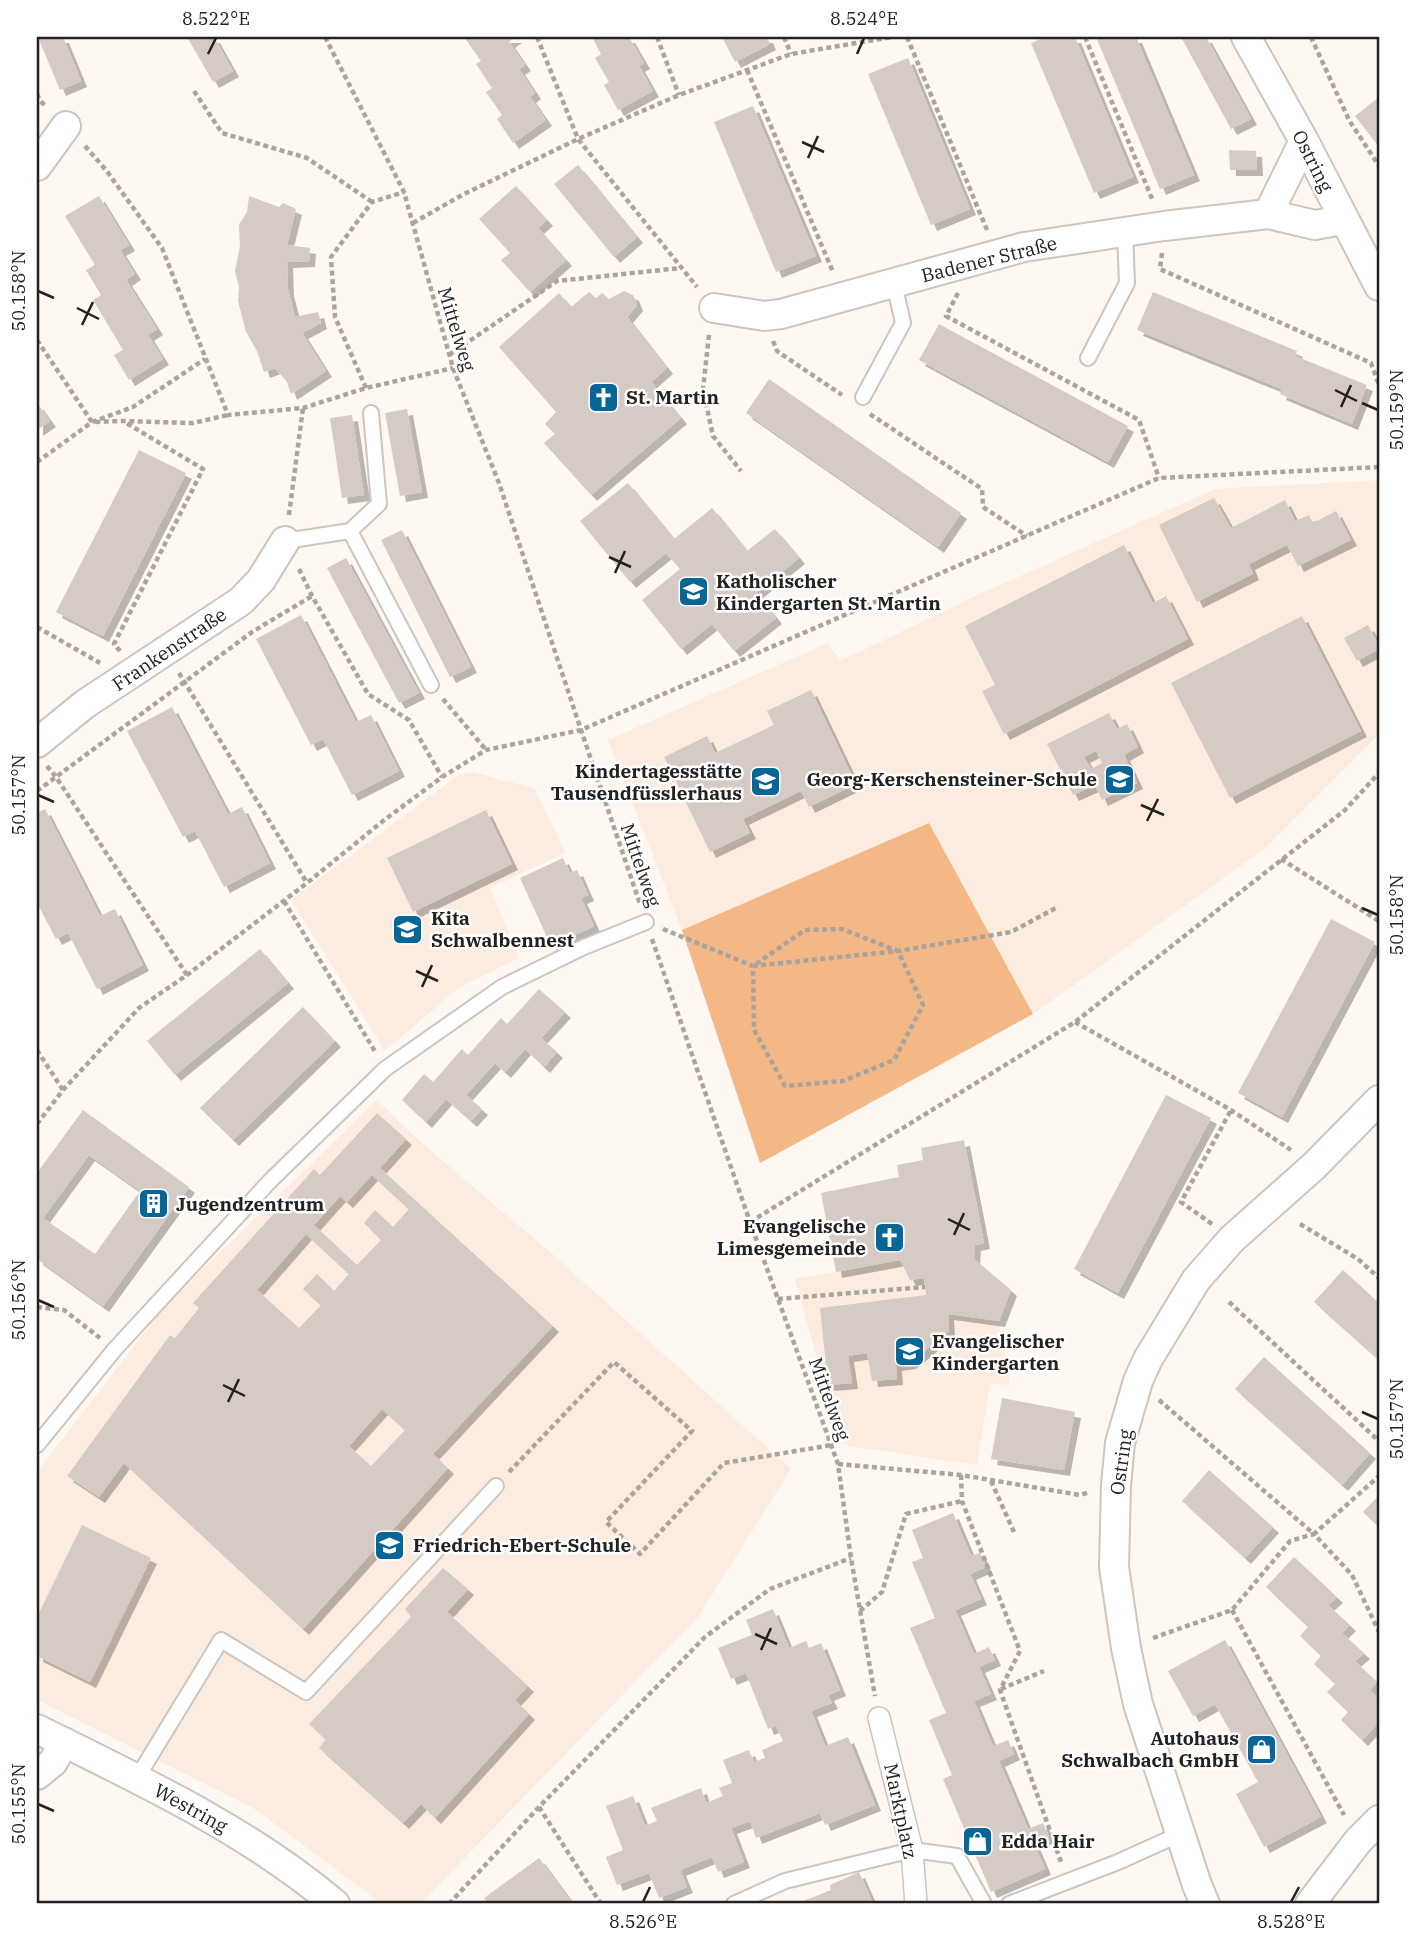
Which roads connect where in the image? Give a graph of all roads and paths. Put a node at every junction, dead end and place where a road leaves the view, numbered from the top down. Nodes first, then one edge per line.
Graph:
1 (325, 37) edge
2 (537, 37) edge
3 (657, 37) edge
4 (784, 37) edge
5 (892, 37) edge
6 (907, 37) edge
7 (1085, 37) edge
8 (1247, 37) edge
9 (1313, 38) edge
10 (791, 54) junction
11 (747, 70) junction
12 (194, 91) dead end
13 (679, 95) junction
14 (66, 126) joint
15 (578, 139) junction
16 (1304, 141) junction
17 (37, 166) edge
18 (1379, 166) edge
19 (404, 192) junction
20 (372, 202) junction
21 (1268, 214) junction
22 (1343, 220) junction
23 (412, 224) junction
24 (1164, 226) junction
25 (1125, 232) junction
26 (986, 258) junction
27 (682, 268) junction
28 (894, 283) junction
29 (1379, 286) edge
30 (843, 296) junction
31 (714, 308) junction
32 (764, 316) junction
33 (37, 340) edge
34 (449, 355) junction
35 (1088, 358) dead end
36 (205, 359) junction
37 (453, 368) junction
38 (1379, 385) edge
39 (366, 388) junction
40 (846, 397) dead end
41 (863, 397) dead end
42 (303, 408) junction
43 (371, 413) joint
44 (869, 413) dead end
45 (228, 415) junction
46 (123, 421) junction
47 (92, 422) junction
48 (37, 462) edge
49 (1379, 467) edge
50 (741, 471) dead end
51 (1159, 478) junction
52 (350, 531) junction
53 (1027, 536) junction
54 (285, 541) junction
55 (37, 627) edge
56 (165, 652) junction
57 (131, 674) junction
58 (184, 681) junction
59 (430, 685) joint
60 (581, 730) junction
61 (486, 750) junction
62 (40, 752) edge
63 (1379, 773) edge
64 (56, 777) junction
65 (442, 777) junction
66 (37, 791) edge
67 (1281, 859) junction
68 (307, 883) junction
69 (284, 901) junction
70 (1056, 908) dead end
71 (1379, 921) edge
72 (646, 922) junction
73 (898, 951) junction
74 (753, 966) junction
75 (187, 975) junction
76 (1075, 1022) junction
77 (37, 1050) edge
78 (385, 1069) junction
79 (63, 1090) junction
80 (1379, 1101) edge
81 (1231, 1110) junction
82 (37, 1124) edge
83 (1314, 1166) junction
84 (750, 1222) junction
85 (1300, 1224) dead end
86 (1232, 1239) junction
87 (1379, 1278) edge
88 (925, 1286) dead end
89 (778, 1299) junction
90 (1228, 1303) dead end
91 (37, 1307) edge
92 (115, 1349) junction
93 (1138, 1381) junction
94 (1379, 1441) edge
95 (37, 1445) edge
96 (832, 1445) junction
97 (838, 1464) junction
98 (961, 1475) junction
99 (1379, 1476) edge
100 (991, 1480) junction
101 (1116, 1485) junction
102 (496, 1486) joint
103 (962, 1501) junction
104 (1014, 1532) dead end
105 (1314, 1535) junction
106 (851, 1558) junction
107 (1232, 1610) junction
108 (860, 1611) junction
109 (1379, 1632) edge
110 (1126, 1648) junction
111 (1044, 1671) dead end
112 (1000, 1690) junction
113 (879, 1718) joint
114 (37, 1729) edge
115 (64, 1742) junction
116 (37, 1775) edge
117 (137, 1778) junction
118 (539, 1807) junction
119 (1379, 1820) edge
120 (1180, 1834) junction
121 (1358, 1841) junction
122 (912, 1850) junction
123 (1062, 1866) dead end
124 (317, 1898) edge
125 (452, 1903) edge
126 (601, 1904) edge
127 (734, 1904) edge
128 (916, 1904) edge
129 (984, 1904) edge
130 (1009, 1904) edge
131 (1205, 1904) edge
132 (1310, 1904) edge

1 - 19 path, Mittelweg
2 - 15 path
3 - 13 path
4 - 10 path
5 - 10 path
6 - 26 path
7 - 24 path
8 - 16 street, Ostring
9 - 18 path
10 - 11 path
11 - 13 path
11 - 30 path
12 - 20 path
13 - 15 path
14 - 17 street
14 - 36 path
15 - 23 path
15 - 27 path
16 - 21 street
16 - 22 street, Ostring
19 - 20 path
19 - 23 path, Mittelweg
20 - 39 path
21 - 22 street, Badener Straße
21 - 24 street, Badener Straße
22 - 29 street, Ostring
23 - 34 path, Mittelweg
24 - 25 street, Badener Straße
24 - 38 path
25 - 26 street, Badener Straße
25 - 35 lane
26 - 28 street, Badener Straße
26 - 51 path
27 - 31 path
27 - 34 path
28 - 30 street, Badener Straße
28 - 41 lane
30 - 32 street, Badener Straße
31 - 32 street, Badener Straße
31 - 50 path
32 - 40 path
33 - 47 path
34 - 37 path, Mittelweg
36 - 45 path
36 - 47 path
37 - 39 path
37 - 60 path, Mittelweg
39 - 42 path
39 - 43 path
42 - 45 path
42 - 54 path
43 - 52 lane
44 - 53 path
45 - 46 path
46 - 47 path
46 - 57 path
47 - 48 path
49 - 51 path
51 - 53 path
52 - 54 lane
52 - 59 lane
53 - 60 path
54 - 56 street, Frankenstraße
55 - 57 path
56 - 57 street, Frankenstraße
56 - 58 path
57 - 62 street, Frankenstraße
58 - 64 path
58 - 65 path
58 - 68 path
59 - 61 path
60 - 61 path
60 - 72 path, Mittelweg
61 - 65 path
62 - 64 path
63 - 67 path
64 - 66 path
64 - 75 path
65 - 68 path
67 - 71 path
67 - 76 path
68 - 69 path
69 - 75 path
69 - 78 path
70 - 73 path
72 - 74 path
72 - 78 lane
72 - 84 path, Mittelweg
73 - 74 path
73 - 74 path
73 - 74 path
75 - 79 path
76 - 81 path
76 - 84 path
77 - 79 path
78 - 92 lane
79 - 82 path
80 - 83 street, Ostring
81 - 83 path
81 - 86 path
83 - 86 street, Ostring
84 - 89 path, Mittelweg
85 - 87 path
86 - 93 street, Ostring
88 - 89 path
89 - 96 path, Mittelweg
90 - 94 path
91 - 92 path
92 - 95 lane
93 - 101 street, Ostring
93 - 105 path
96 - 97 path, Mittelweg
96 - 102 path
97 - 98 path
97 - 106 path, Mittelweg
98 - 100 path
98 - 103 path
99 - 105 path
100 - 101 path
100 - 104 path
101 - 110 street, Ostring
102 - 117 lane
103 - 108 path
103 - 112 path
105 - 107 path
105 - 109 path
106 - 108 path, Mittelweg
106 - 118 path
107 - 110 path
107 - 121 path
108 - 113 path, Mittelweg
110 - 120 street, Ostring
111 - 112 path
112 - 123 path
113 - 122 street, Marktplatz
114 - 115 street, Westring
115 - 116 street
115 - 117 street, Westring
117 - 124 street, Westring
118 - 125 path
118 - 126 path
119 - 121 street
120 - 130 lane
120 - 131 street, Ostring
121 - 132 street
122 - 127 lane
122 - 128 street, Marktplatz
122 - 129 lane

